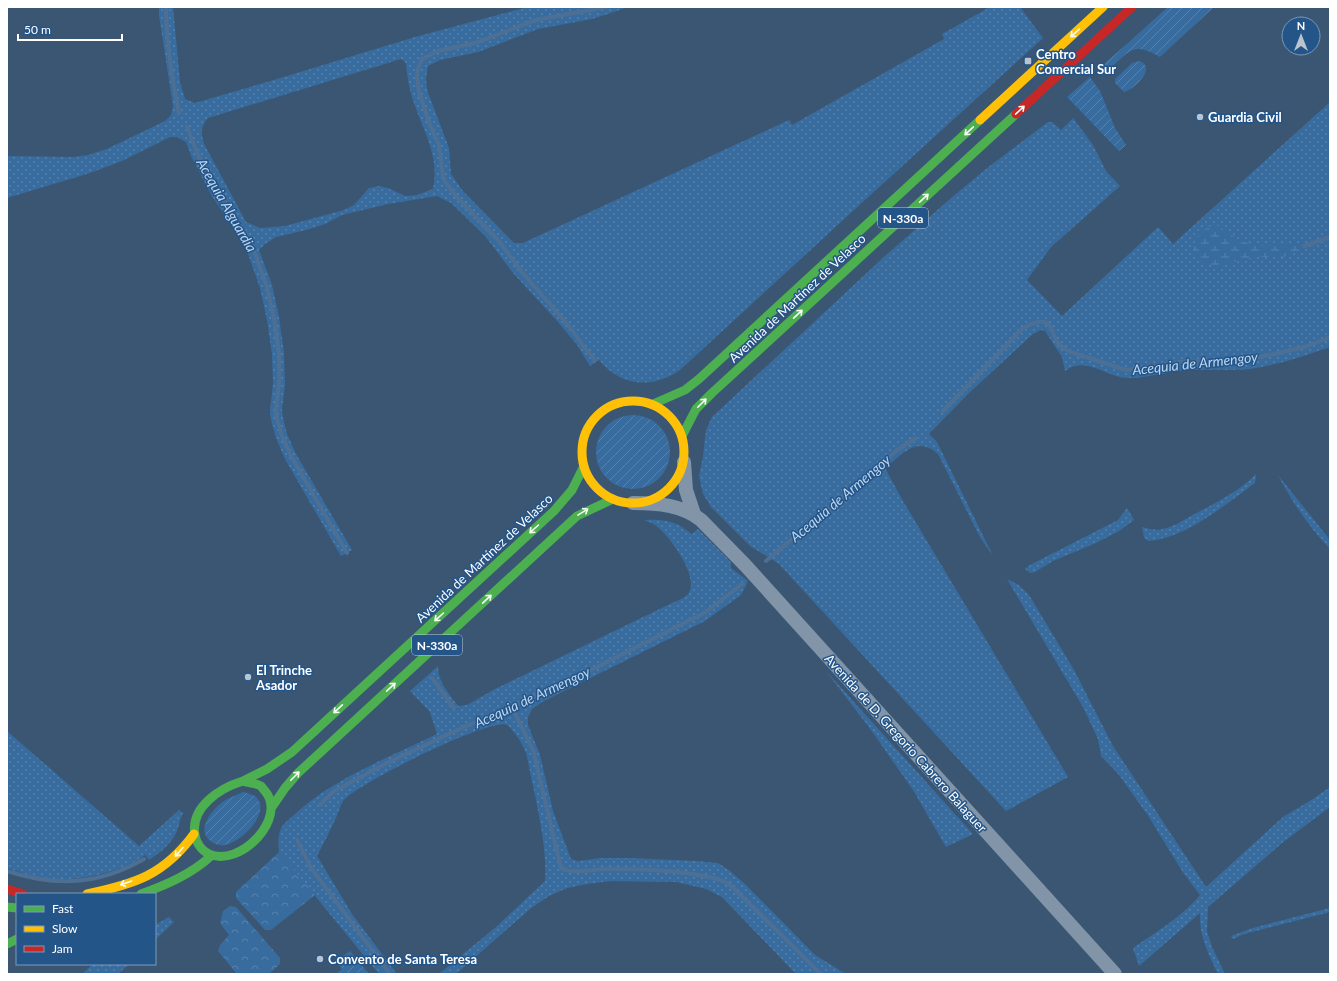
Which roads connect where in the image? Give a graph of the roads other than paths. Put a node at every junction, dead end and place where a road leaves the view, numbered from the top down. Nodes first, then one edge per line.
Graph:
1 (1103, 7) edge
2 (1132, 7) edge
3 (653, 404) junction
4 (682, 436) junction
5 (684, 462) junction
6 (584, 466) junction
7 (613, 499) junction
8 (633, 503) junction
9 (694, 514) junction
10 (243, 781) junction
11 (272, 807) junction
12 (194, 834) junction
13 (212, 855) junction
14 (7, 889) edge
15 (20, 893) edge
16 (91, 893) edge
17 (143, 893) edge
18 (16, 940) edge
19 (7, 944) edge
20 (1114, 974) edge

1 -> 3 highway, Avenida de Martínez de Velasco / N-330a
4 -> 2 highway, Avenida de Martínez de Velasco / N-330a
3 - 4 highway, N-330a
3 - 6 highway, N-330a
4 - 5 highway, N-330a
5 - 8 highway, N-330a
5 - 9 street, Avenida de D. Gregorio Cabrero Balaguer
6 - 7 highway, N-330a
6 -> 10 highway, Avenida de Martínez de Velasco / N-330a
7 - 8 highway, N-330a
11 -> 7 highway, N-330a
8 - 9 street, Avenida de D. Gregorio Cabrero Balaguer
9 - 20 street, Avenida de D. Gregorio Cabrero Balaguer
10 - 11 highway
10 - 12 highway, N-330a
11 - 13 highway, N-330a
12 - 13 highway
12 -> 16 highway
13 - 17 highway
14 - 15 highway
18 - 19 highway

